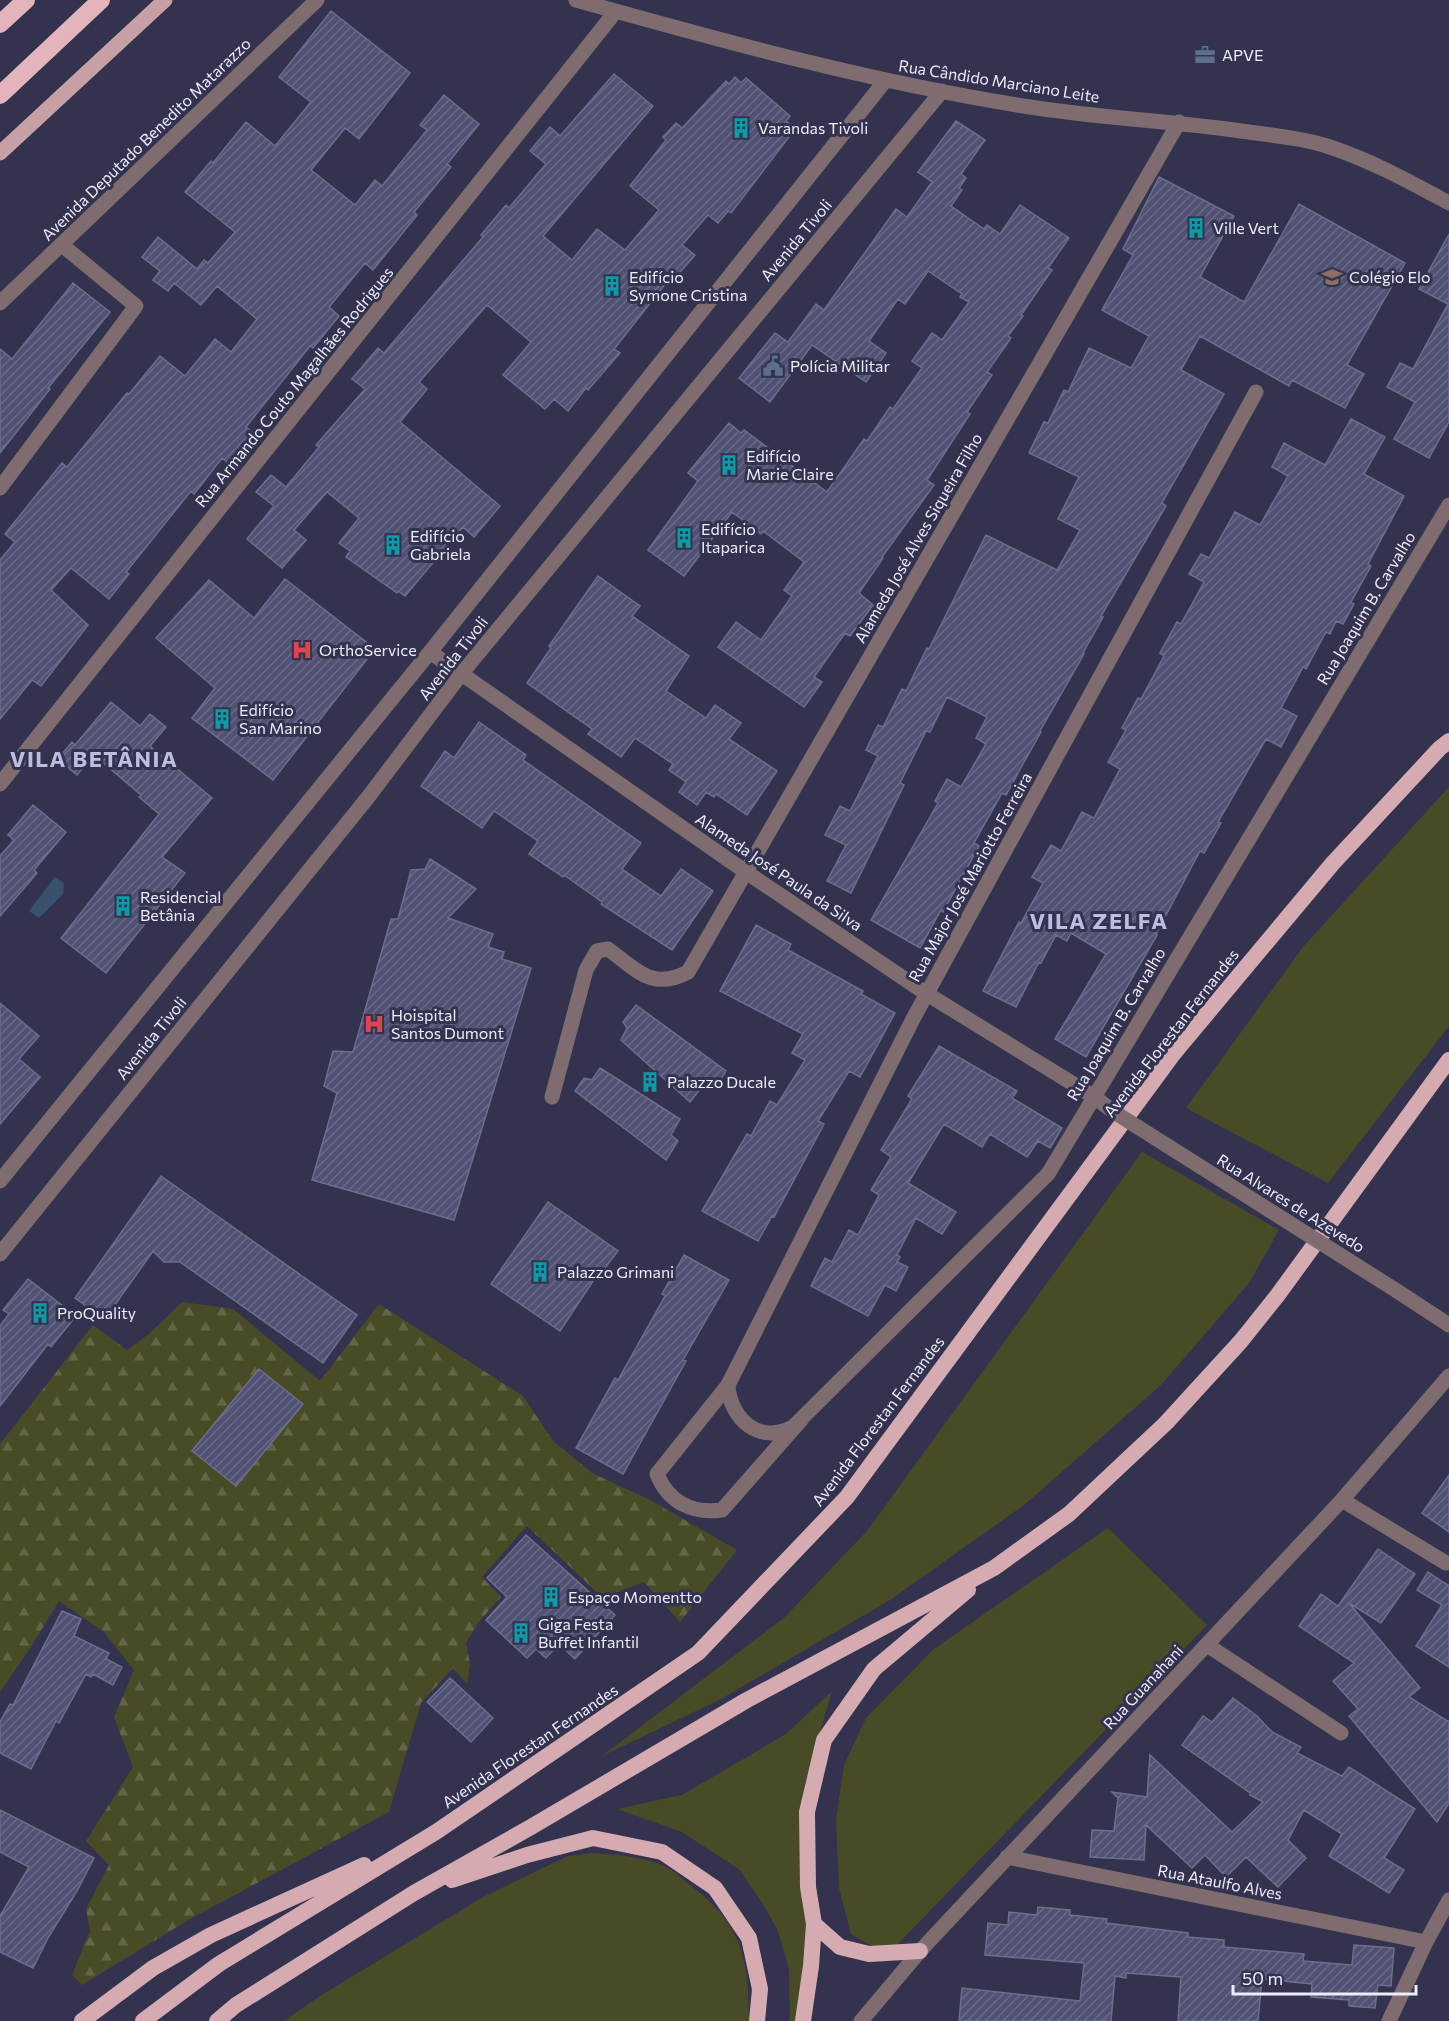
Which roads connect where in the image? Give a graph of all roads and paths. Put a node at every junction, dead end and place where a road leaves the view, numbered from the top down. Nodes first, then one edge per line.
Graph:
1 (26, 0) edge
2 (101, 0) edge
3 (165, 0) edge
4 (316, 0) edge
5 (576, 0) edge
6 (616, 11) junction
7 (0, 24) edge
8 (885, 81) junction
9 (942, 91) junction
10 (0, 95) edge
11 (1179, 122) junction
12 (0, 153) edge
13 (1449, 203) edge
14 (62, 245) junction
15 (0, 303) edge
16 (1256, 392) dead end
17 (0, 488) edge
18 (1449, 505) edge
19 (430, 652) junction
20 (462, 673) junction
21 (1449, 741) edge
22 (0, 784) edge
23 (746, 872) junction
24 (927, 993) junction
25 (1449, 1060) edge
26 (1093, 1096) junction
27 (552, 1097) dead end
28 (1114, 1112) joint
29 (0, 1181) edge
30 (0, 1254) edge
31 (1449, 1325) edge
32 (1449, 1376) edge
33 (728, 1385) junction
34 (801, 1420) junction
35 (1342, 1500) junction
36 (1446, 1563) dead end
37 (994, 1568) junction
38 (1208, 1645) junction
39 (1341, 1733) dead end
40 (436, 1832) junction
41 (1007, 1857) junction
42 (414, 1893) junction
43 (1449, 1900) edge
44 (814, 1924) junction
45 (1426, 1942) junction
46 (920, 1951) junction
47 (82, 2021) edge
48 (143, 2021) edge
49 (218, 2021) edge
50 (757, 2021) edge
51 (803, 2021) edge
52 (861, 2021) edge
53 (1389, 2021) edge

1 - 7 highway
2 - 10 highway
3 - 12 main road
4 - 14 street, Avenida Deputado Benedito Matarazzo
5 - 6 street, Rua Cândido Marciano Leite
6 - 8 street, Rua Cândido Marciano Leite
6 - 22 street, Rua Armando Couto Magalhães Rodrigues
8 - 9 street, Rua Cândido Marciano Leite
8 - 19 street, Avenida Tivoli
9 - 11 street, Rua Cândido Marciano Leite
9 - 20 street, Avenida Tivoli
11 - 13 street, Rua Cândido Marciano Leite
11 - 23 street, Alameda José Alves Siqueira Filho
14 - 15 street, Avenida Deputado Benedito Matarazzo
14 - 17 street
16 - 24 street, Rua Major José Mariotto Ferreira
18 - 26 street, Rua Joaquim B. Carvalho
19 - 20 street, Alameda José Paula da Silva
19 - 29 street, Avenida Tivoli
20 - 23 street, Alameda José Paula da Silva
20 - 30 street, Avenida Tivoli
21 - 40 highway, Avenida Florestan Fernandes
23 - 24 street, Alameda José Paula da Silva
23 - 27 street, Alameda José Alves Siqueira Filho
24 - 26 street, Alameda José Paula da Silva
24 - 33 street, Rua Major José Mariotto Ferreira
25 - 37 highway
26 - 28 street, Alameda José Paula da Silva
26 - 34 street, Rua Joaquim B. Carvalho
28 - 31 street, Rua Alvares de Azevedo, bridge
32 - 35 street, Rua Guanahani
33 - 34 street, Rua Joaquim B. Carvalho
33 - 34 street, Rua Major José Mariotto Ferreira
35 - 36 street
35 - 38 street, Rua Guanahani
37 - 42 highway
37 - 44 highway
38 - 39 street
38 - 41 street, Rua Guanahani
40 - 47 highway
40 - 48 highway, Avenida Florestan Fernandes
41 - 45 street, Rua Ataulfo Alves
41 - 46 street, Rua Guanahani
42 - 49 highway
42 - 50 highway
43 - 45 street
44 - 46 highway
44 - 51 highway
45 - 53 street
46 - 52 street, Rua Guanahani

